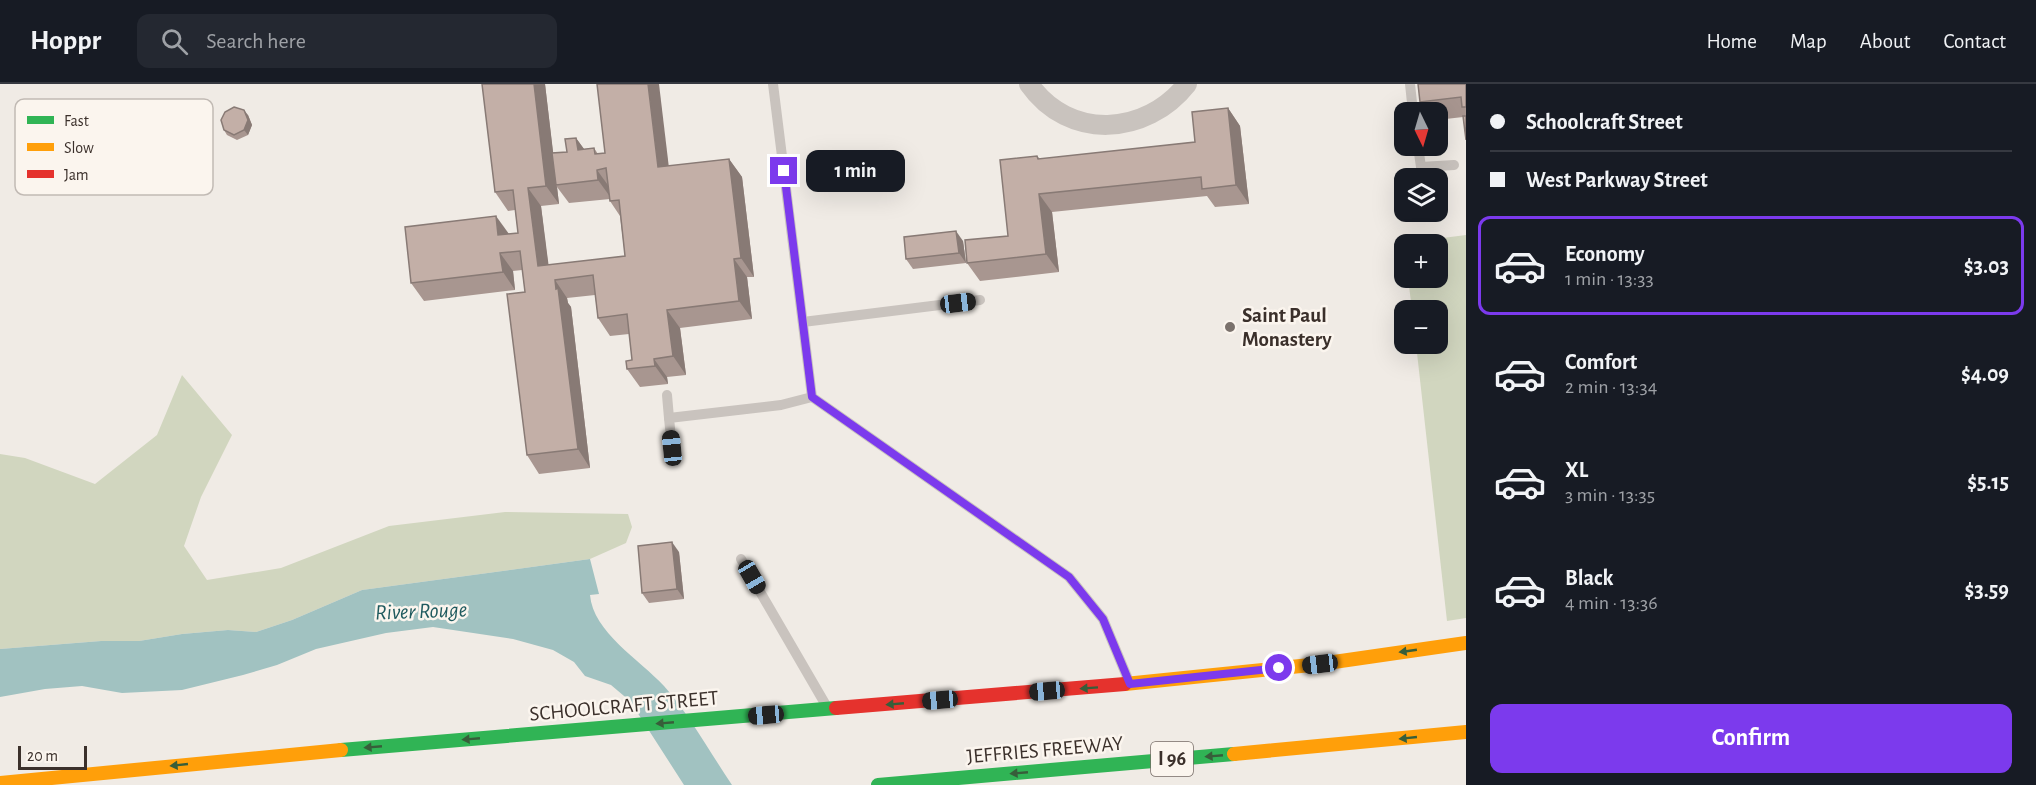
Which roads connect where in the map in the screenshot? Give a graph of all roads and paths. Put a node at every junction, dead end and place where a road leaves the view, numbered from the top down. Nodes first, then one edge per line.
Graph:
1 (773, 84) edge
2 (1029, 84) edge
3 (1187, 84) edge
4 (1410, 84) edge
5 (1412, 102) edge
6 (1419, 156) edge
7 (1454, 165) dead end
8 (980, 300) dead end
9 (803, 322) junction
10 (667, 395) dead end
11 (812, 397) junction
12 (669, 418) junction
13 (672, 448) dead end
14 (741, 558) dead end
15 (1466, 643) edge
16 (1130, 684) junction
17 (829, 710) junction
18 (1466, 732) edge
19 (0, 783) edge
20 (878, 785) edge

1 - 9 lane
2 - 3 street
4 - 5 lane
6 - 7 lane
8 - 9 lane
9 - 11 lane
10 - 12 lane
11 - 12 lane
11 - 16 lane
12 - 13 lane
14 - 17 lane
15 -> 16 main road, SCHOOLCRAFT STREET
16 -> 17 main road, SCHOOLCRAFT STREET
17 -> 19 main road, SCHOOLCRAFT STREET
18 -> 20 main road, JEFFRIES FREEWAY / I 96

